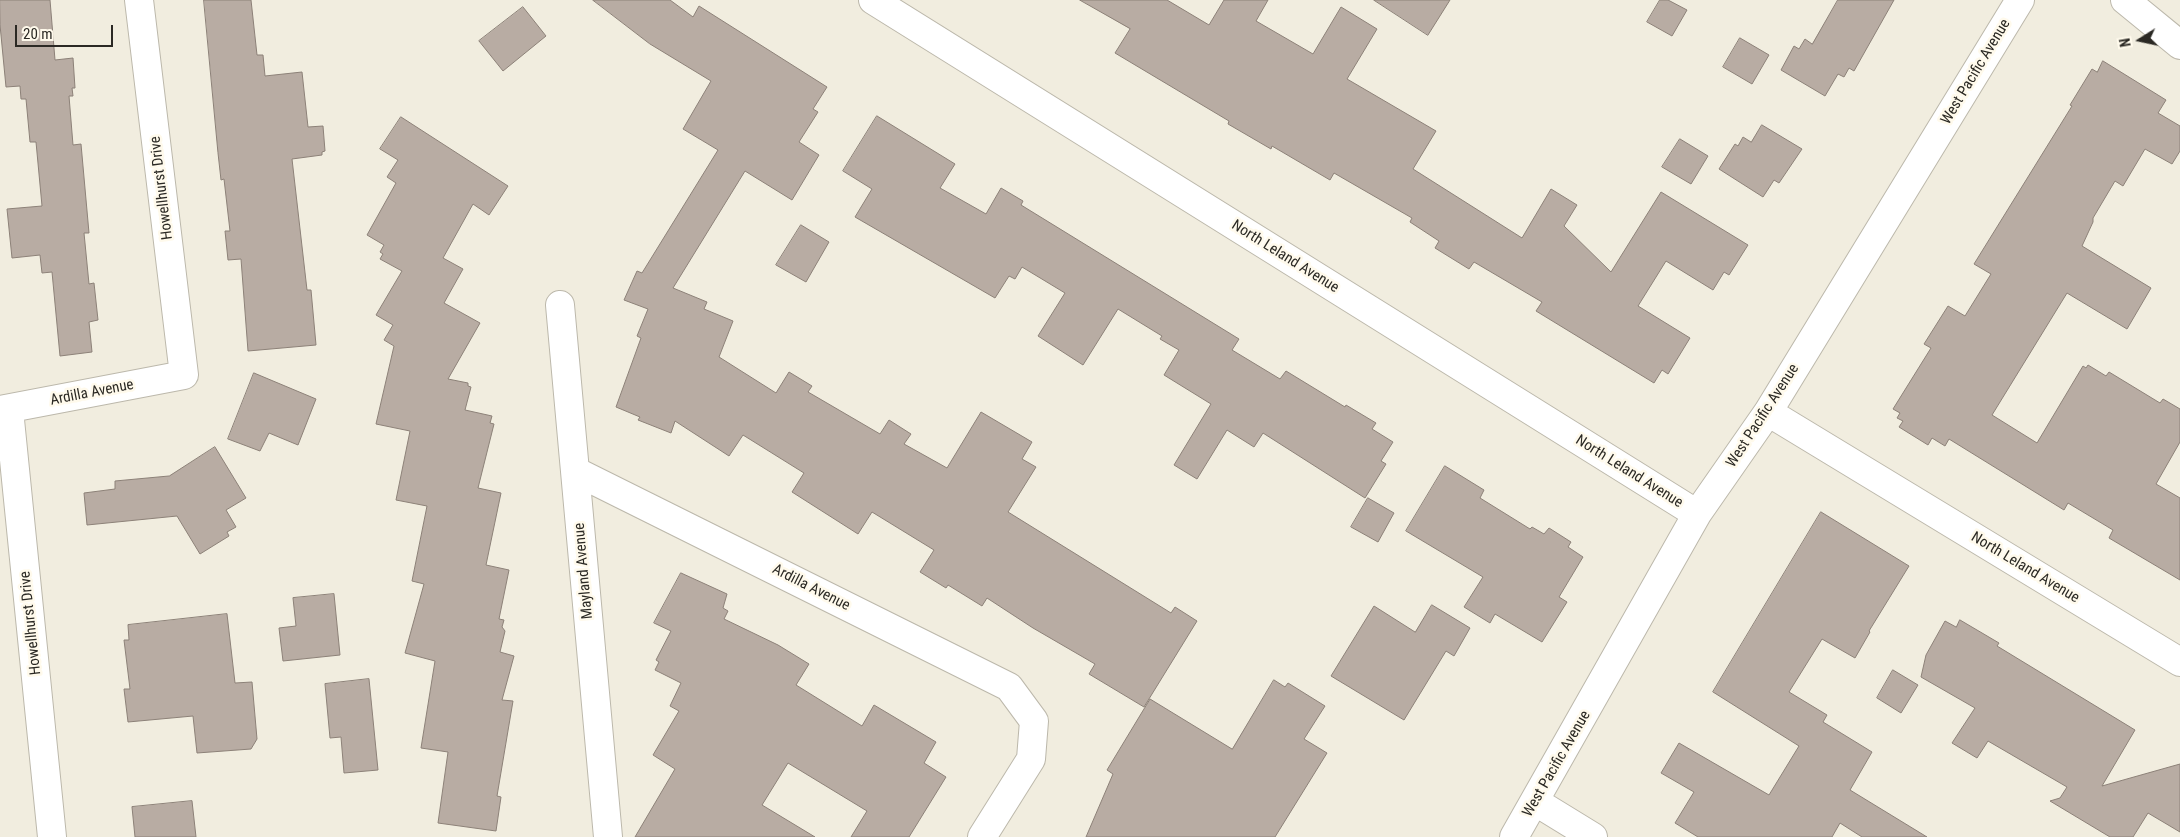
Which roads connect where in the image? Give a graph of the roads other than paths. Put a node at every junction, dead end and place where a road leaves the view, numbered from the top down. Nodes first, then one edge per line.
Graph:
1 (139, 0) edge
2 (873, 0) edge
3 (2020, 0) edge
4 (2125, 0) edge
5 (2180, 44) edge
6 (560, 305) dead end
7 (184, 375) joint
8 (5, 410) edge
9 (1768, 412) junction
10 (575, 471) junction
11 (1697, 514) junction
12 (2180, 662) edge
13 (1536, 802) junction
14 (52, 837) edge
15 (608, 837) edge
16 (982, 837) edge
17 (1514, 837) edge
18 (1593, 837) edge

1 - 7 street, Howellhurst Drive
2 - 11 street, North Leland Avenue
3 - 9 street, West Pacific Avenue
4 - 5 street
6 - 10 street, Mayland Avenue
7 - 8 street, Ardilla Avenue
8 - 14 street, Howellhurst Drive
9 - 11 street, West Pacific Avenue
9 - 12 street, North Leland Avenue
10 - 15 street, Mayland Avenue
10 - 16 street, Ardilla Avenue
11 - 13 street, West Pacific Avenue
13 - 17 street, West Pacific Avenue
13 - 18 street

